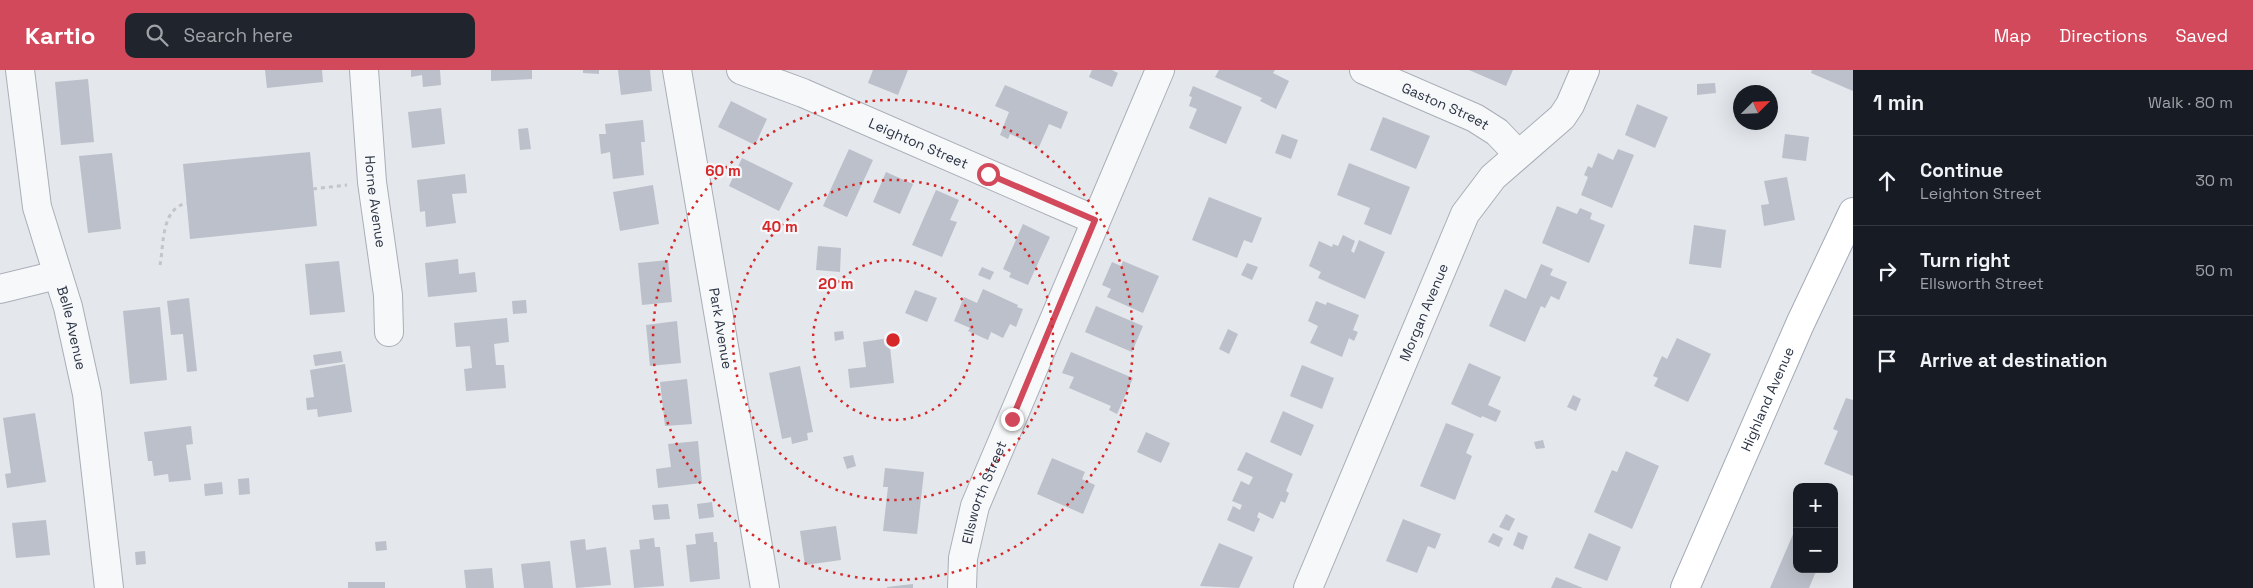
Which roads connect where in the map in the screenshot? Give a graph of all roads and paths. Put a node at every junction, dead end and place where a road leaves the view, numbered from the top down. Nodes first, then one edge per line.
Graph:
1 (20, 70) edge
2 (364, 70) edge
3 (677, 70) edge
4 (740, 70) edge
5 (1160, 70) edge
6 (1364, 70) edge
7 (1585, 70) edge
8 (1518, 154) junction
9 (187, 203) dead end
10 (1853, 212) edge
11 (1095, 220) junction
12 (160, 265) dead end
13 (57, 275) junction
14 (0, 289) edge
15 (390, 332) dead end
16 (109, 588) edge
17 (765, 588) edge
18 (962, 588) edge
19 (1308, 588) edge
20 (1684, 588) edge

1 - 13 street, Belle Avenue
2 - 15 street, Horne Avenue
3 - 17 street, Park Avenue
4 - 11 street, Leighton Street
5 - 11 street, Ellsworth Street
6 - 8 street, Gaston Street
7 - 8 street, Morgan Avenue
8 - 19 street, Morgan Avenue
9 - 12 path
10 - 20 main road, Highland Avenue
11 - 18 street, Ellsworth Street
13 - 14 street
13 - 16 street, Belle Avenue

